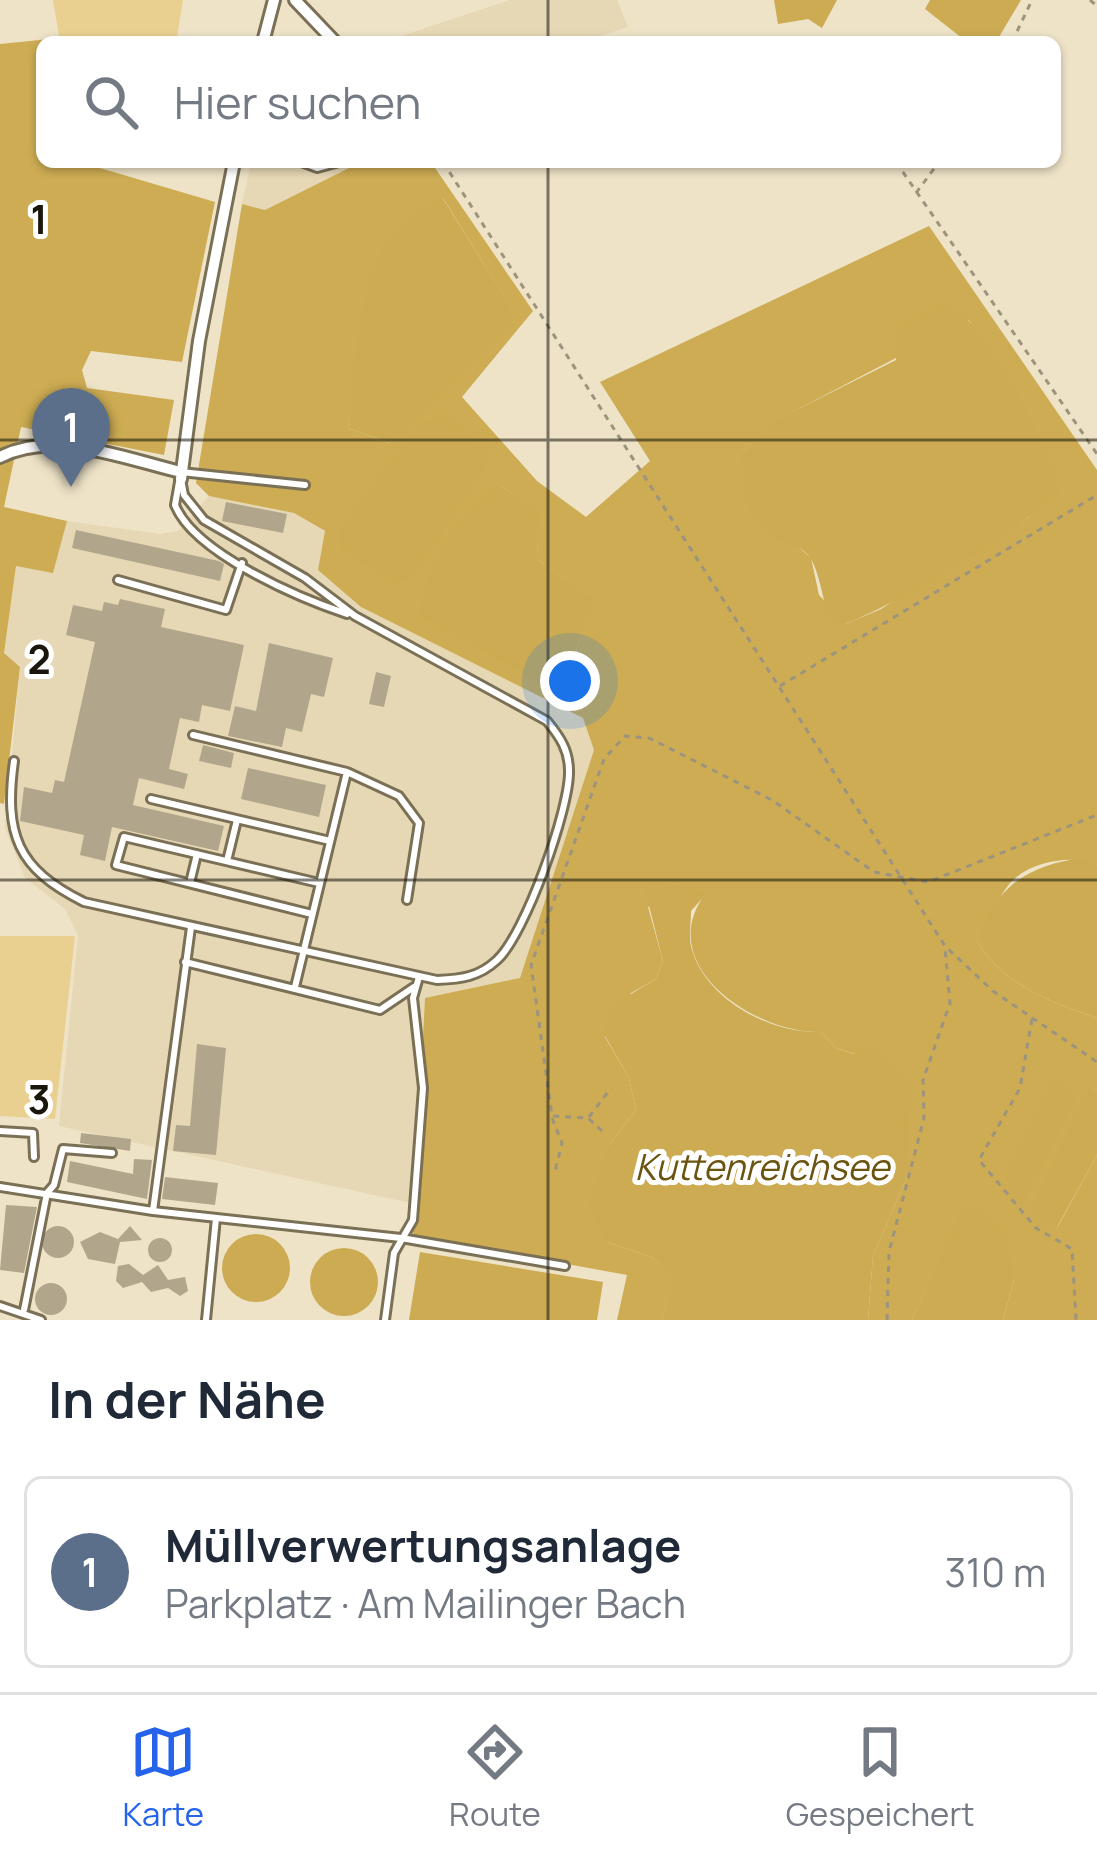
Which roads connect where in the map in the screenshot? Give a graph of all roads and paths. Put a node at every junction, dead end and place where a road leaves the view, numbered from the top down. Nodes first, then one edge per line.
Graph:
1 (274, 0) edge
2 (295, 0) edge
3 (1032, 0) edge
4 (1090, 0) edge
5 (1097, 6) edge
6 (265, 36) edge
7 (329, 36) edge
8 (1015, 36) edge
9 (233, 168) edge
10 (447, 168) edge
11 (900, 168) edge
12 (934, 168) edge
13 (915, 194) junction
14 (1097, 454) edge
15 (0, 457) edge
16 (181, 475) junction
17 (305, 484) dead end
18 (1097, 495) edge
19 (242, 563) junction
20 (118, 580) dead end
21 (355, 616) junction
22 (780, 686) junction
23 (193, 735) dead end
24 (14, 761) dead end
25 (347, 772) junction
26 (151, 799) dead end
27 (1097, 815) edge
28 (237, 820) junction
29 (330, 841) junction
30 (197, 854) junction
31 (227, 861) junction
32 (897, 875) junction
33 (190, 883) junction
34 (319, 883) junction
35 (406, 900) dead end
36 (312, 914) junction
37 (191, 927) junction
38 (945, 946) junction
39 (302, 952) junction
40 (185, 962) junction
41 (419, 977) junction
42 (295, 987) junction
43 (414, 987) junction
44 (1032, 1018) junction
45 (1097, 1062) edge
46 (611, 1088) dead end
47 (552, 1116) junction
48 (588, 1118) junction
49 (0, 1131) edge
50 (602, 1131) dead end
51 (112, 1154) dead end
52 (34, 1157) dead end
53 (555, 1172) dead end
54 (0, 1187) edge
55 (47, 1193) junction
56 (153, 1211) junction
57 (216, 1218) junction
58 (401, 1238) junction
59 (565, 1266) dead end
60 (0, 1306) edge
61 (24, 1310) junction
62 (41, 1320) edge
63 (206, 1320) edge
64 (385, 1320) edge
65 (887, 1320) edge
66 (1076, 1320) edge

1 - 6 street
2 - 7 street
3 - 8 path
4 - 5 path
9 - 16 street
10 - 22 path
11 - 13 path
12 - 13 path
13 - 14 path
15 - 16 street
16 - 17 lane
16 - 19 lane
16 - 21 lane
18 - 22 path
19 - 20 lane
19 - 21 lane
21 - 41 lane
22 - 32 path
23 - 25 lane
24 - 37 lane
25 - 29 lane
25 - 35 lane
26 - 28 lane
27 - 32 path
28 - 29 lane
28 - 31 lane
29 - 34 lane
30 - 31 lane
30 - 33 lane
30 - 33 lane
31 - 34 lane
32 - 38 path
32 - 47 path
33 - 36 lane
34 - 36 lane
36 - 39 lane
37 - 39 lane
37 - 40 lane
38 - 44 path
38 - 65 path
39 - 41 lane
39 - 42 lane
40 - 42 lane
40 - 56 lane
41 - 43 lane
42 - 43 lane
43 - 58 lane
44 - 45 path
44 - 66 path
46 - 48 path
47 - 48 path
47 - 53 path
48 - 50 path
49 - 52 lane
51 - 55 lane
54 - 55 lane
55 - 56 lane
55 - 61 lane
56 - 57 lane
57 - 58 lane
57 - 63 lane
58 - 59 lane
58 - 64 lane
60 - 61 lane
61 - 62 lane

